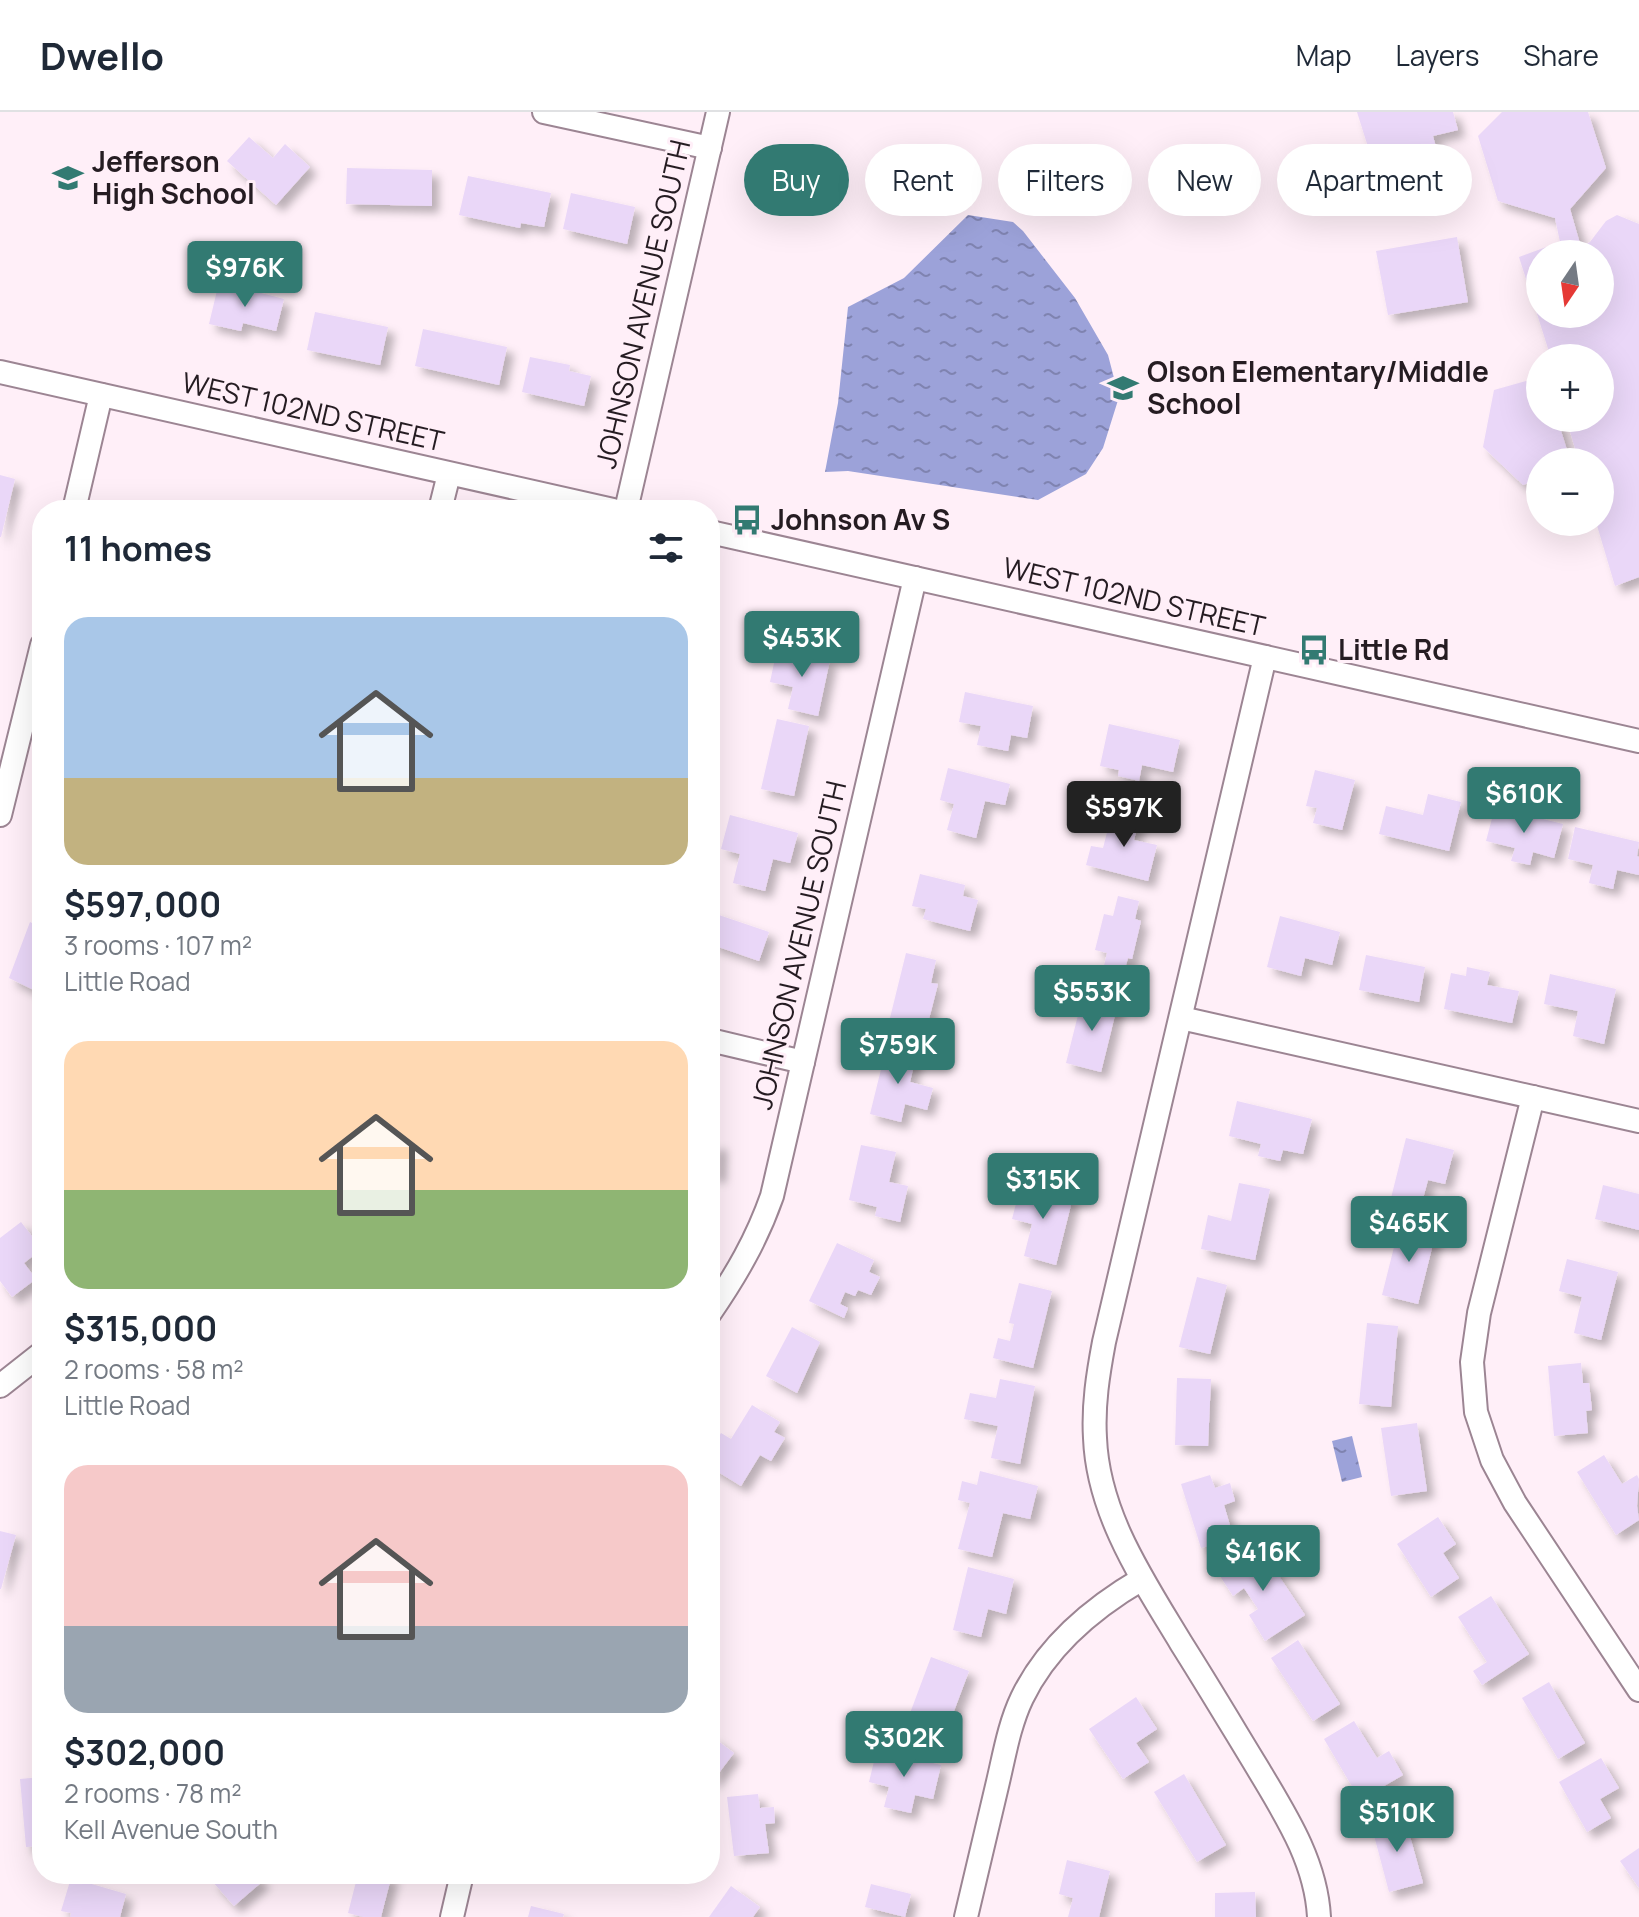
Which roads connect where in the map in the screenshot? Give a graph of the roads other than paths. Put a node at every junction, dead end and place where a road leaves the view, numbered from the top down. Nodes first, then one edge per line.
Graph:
1 (544, 112) edge
2 (718, 112) edge
3 (710, 148) junction
4 (0, 372) edge
5 (101, 395) junction
6 (449, 474) junction
7 (76, 500) edge
8 (442, 500) edge
9 (567, 500) edge
10 (628, 500) edge
11 (720, 534) edge
12 (915, 578) junction
13 (1265, 657) junction
14 (32, 685) edge
15 (1639, 741) edge
16 (0, 815) edge
17 (1181, 1018) junction
18 (720, 1042) edge
19 (803, 1062) junction
20 (1533, 1097) junction
21 (1639, 1121) edge
22 (720, 1298) edge
23 (32, 1361) edge
24 (0, 1386) edge
25 (1142, 1579) junction
26 (1639, 1690) edge
27 (460, 1884) edge
28 (452, 1917) edge
29 (966, 1917) edge
30 (1319, 1917) edge

1 - 3 street
2 - 3 street, JOHNSON AVENUE SOUTH
3 - 10 street, JOHNSON AVENUE SOUTH
4 - 5 street, WEST 102ND STREET
5 - 6 street, WEST 102ND STREET
5 - 7 street
6 - 8 street
6 - 9 street, WEST 102ND STREET
11 - 12 street, WEST 102ND STREET
12 - 13 street, WEST 102ND STREET
12 - 19 street, JOHNSON AVENUE SOUTH
13 - 15 street, WEST 102ND STREET
13 - 17 street
14 - 16 street
17 - 20 street
17 - 25 street
18 - 19 street
19 - 22 street, JOHNSON AVENUE SOUTH
20 - 21 street
20 - 26 street
23 - 24 street
25 - 29 street
25 - 30 street
27 - 28 street

